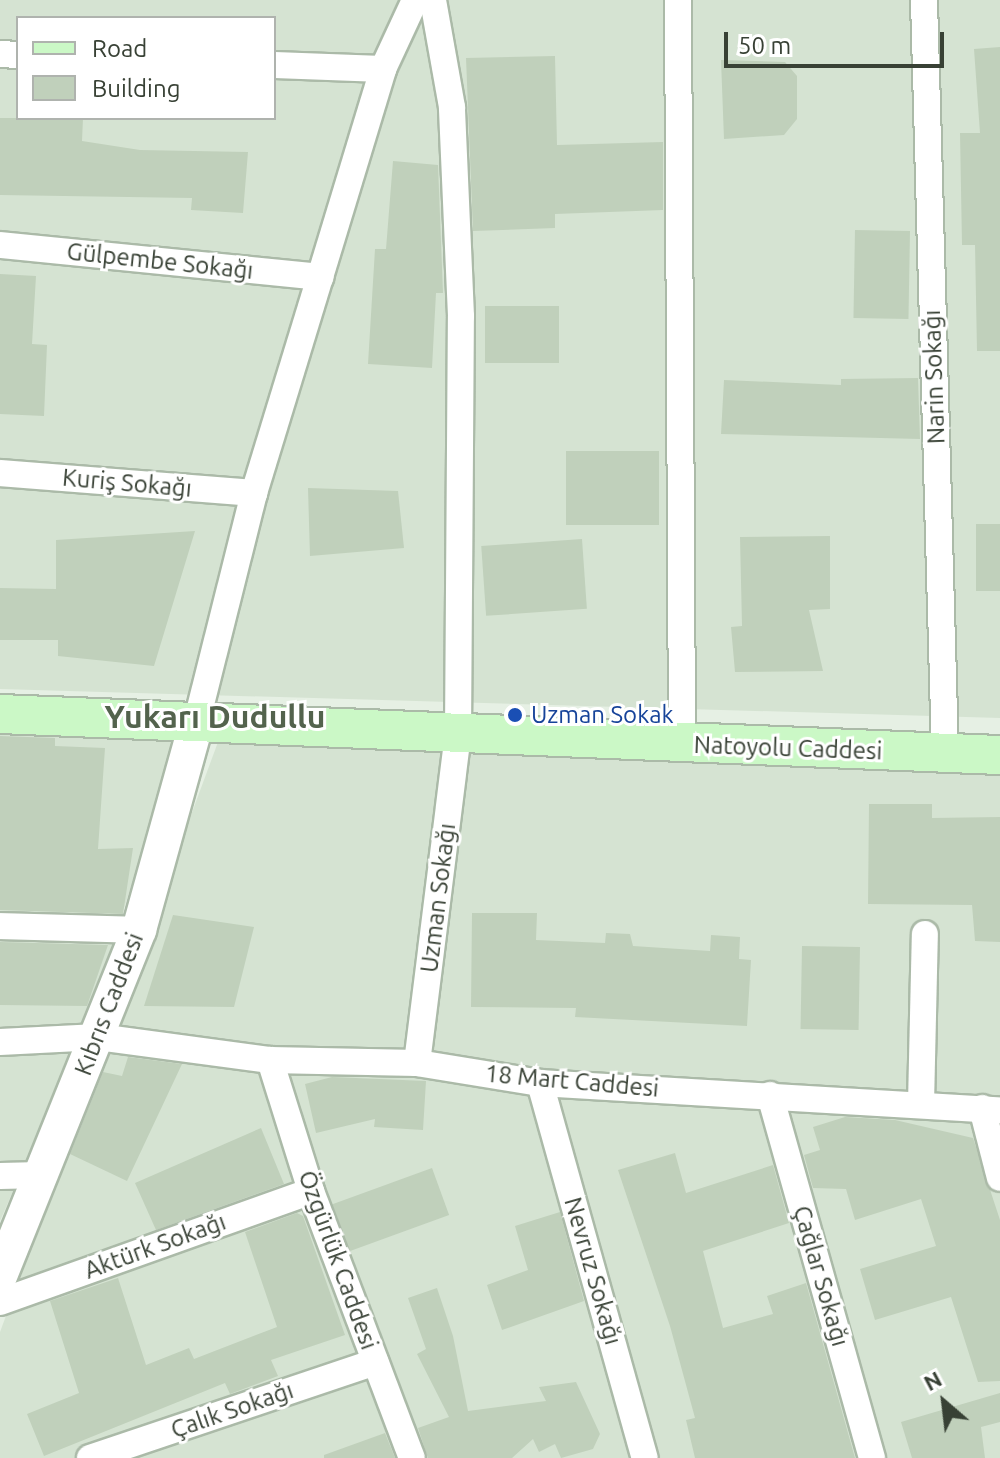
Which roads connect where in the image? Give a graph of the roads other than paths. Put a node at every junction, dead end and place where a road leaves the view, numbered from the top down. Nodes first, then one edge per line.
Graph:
1 (415, 0) edge
2 (433, 0) edge
3 (678, 0) edge
4 (924, 0) edge
5 (276, 65) edge
6 (383, 69) junction
7 (0, 245) edge
8 (320, 277) junction
9 (0, 473) edge
10 (254, 493) junction
11 (0, 714) edge
12 (196, 724) junction
13 (458, 734) junction
14 (682, 744) junction
15 (945, 754) junction
16 (1000, 755) edge
17 (0, 926) edge
18 (139, 930) junction
19 (925, 934) dead end
20 (98, 1037) junction
21 (0, 1042) edge
22 (270, 1060) junction
23 (417, 1063) junction
24 (540, 1083) junction
25 (770, 1095) junction
26 (921, 1104) junction
27 (991, 1109) edge
28 (41, 1175) junction
29 (0, 1176) edge
30 (1000, 1178) edge
31 (311, 1191) junction
32 (0, 1276) edge
33 (0, 1302) edge
34 (375, 1362) junction
35 (90, 1458) edge
36 (412, 1458) edge
37 (645, 1458) edge
38 (872, 1458) edge

1 - 6 street
2 - 13 street, Uzman Sokağı
3 - 14 street
4 - 15 street, Narin Sokağı
5 - 6 street
6 - 8 street
7 - 8 street, Gülpembe Sokağı
8 - 10 street
9 - 10 street, Kuriş Sokağı
10 - 12 street
11 - 12 main road, Natoyolu Caddesi
12 - 13 main road, Natoyolu Caddesi
12 - 18 street, Kıbrıs Caddesi
13 - 14 main road, Natoyolu Caddesi
13 - 23 street, Uzman Sokağı
14 - 15 main road, Natoyolu Caddesi
15 - 16 main road, Natoyolu Caddesi
17 - 18 street
18 - 20 street, Kıbrıs Caddesi
19 - 26 street
20 - 21 street, 18 Mart Caddesi
20 - 22 street, 18 Mart Caddesi
20 - 28 street, Kıbrıs Caddesi
22 - 23 street, 18 Mart Caddesi
22 - 31 street, Özgürlük Caddesi
23 - 24 street, 18 Mart Caddesi
24 - 25 street, 18 Mart Caddesi
24 - 37 street, Nevruz Sokağı
25 - 26 street, 18 Mart Caddesi
25 - 38 street, Çağlar Sokağı
26 - 27 street, 18 Mart Caddesi
27 - 30 street
28 - 29 street
28 - 32 street, Kıbrıs Caddesi
31 - 33 street, Aktürk Sokağı
31 - 34 street, Özgürlük Caddesi
34 - 35 street, Çalık Sokağı
34 - 36 street, Özgürlük Caddesi

